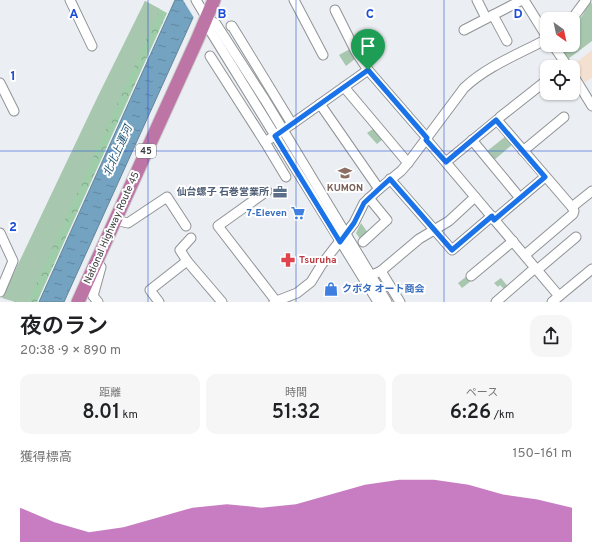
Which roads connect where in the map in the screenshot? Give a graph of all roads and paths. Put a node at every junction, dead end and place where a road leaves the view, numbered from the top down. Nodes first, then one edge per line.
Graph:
1 (70, 0) edge
2 (196, 0) edge
3 (214, 0) edge
4 (294, 0) edge
5 (477, 0) edge
6 (523, 0) edge
7 (586, 0) edge
8 (335, 10) dead end
9 (577, 12) edge
10 (204, 14) junction
11 (490, 17) junction
12 (231, 26) dead end
13 (540, 27) edge
14 (464, 30) dead end
15 (507, 41) dead end
16 (540, 42) edge
17 (92, 46) dead end
18 (323, 55) dead end
19 (210, 56) dead end
20 (368, 70) junction
21 (0, 84) edge
22 (540, 86) edge
23 (580, 86) edge
24 (344, 87) junction
25 (320, 104) junction
26 (592, 104) edge
27 (14, 111) dead end
28 (500, 117) dead end
29 (564, 117) dead end
30 (292, 124) junction
31 (279, 134) junction
32 (427, 139) junction
33 (472, 140) junction
34 (265, 142) junction
35 (523, 151) junction
36 (446, 162) junction
37 (408, 163) junction
38 (286, 177) dead end
39 (545, 177) junction
40 (390, 179) junction
41 (379, 189) junction
42 (592, 190) edge
43 (267, 191) dead end
44 (475, 197) junction
45 (369, 198) junction
46 (520, 198) junction
47 (572, 207) junction
48 (493, 218) junction
49 (115, 220) junction
50 (186, 226) dead end
51 (433, 229) junction
52 (0, 233) edge
53 (346, 234) junction
54 (191, 238) dead end
55 (576, 238) dead end
56 (513, 241) junction
57 (340, 242) junction
58 (363, 242) dead end
59 (525, 255) junction
60 (188, 261) junction
61 (536, 269) junction
62 (592, 269) edge
63 (382, 270) junction
64 (372, 275) junction
65 (471, 276) dead end
66 (0, 292) edge
67 (556, 299) edge
68 (86, 301) edge
69 (159, 302) edge
70 (222, 302) edge
71 (275, 302) edge
72 (378, 302) edge
73 (387, 302) edge
74 (400, 302) edge
75 (496, 302) edge

1 - 17 street
2 - 10 street
3 - 10 highway, National Highway Route 45 / 45
4 - 18 street
5 - 11 street
6 - 11 street
6 - 13 street
7 - 9 street
8 - 20 street
10 - 31 street
10 - 49 highway, National Highway Route 45 / 45
11 - 14 street
11 - 15 street
12 - 30 street
16 - 32 street
19 - 34 street
20 - 24 street
20 - 32 street
21 - 27 street
22 - 28 street
23 - 26 street
24 - 25 street
24 - 37 street
25 - 30 street
25 - 41 street
29 - 35 street
30 - 31 street
31 - 34 street
31 - 53 street
31 - 57 street
32 - 36 street
32 - 37 street
33 - 35 street
33 - 36 street
33 - 46 street
34 - 38 street
35 - 39 street
36 - 44 street
37 - 40 street
39 - 46 street
39 - 47 street
40 - 41 street
40 - 51 street
41 - 45 street
42 - 47 street
43 - 71 street
44 - 48 street
44 - 51 street
45 - 53 street
45 - 58 street
46 - 48 street
47 - 59 street
48 - 51 street
48 - 56 street
49 - 50 street
49 - 68 highway, National Highway Route 45 / 45
51 - 63 street
52 - 66 street
53 - 57 street
53 - 64 street
54 - 60 street
55 - 61 street
56 - 59 street
56 - 65 street
57 - 71 street
57 - 72 street
59 - 61 street
60 - 69 street
60 - 70 street
61 - 67 street
61 - 75 street
62 - 67 street
63 - 64 street
63 - 74 street
64 - 73 street

